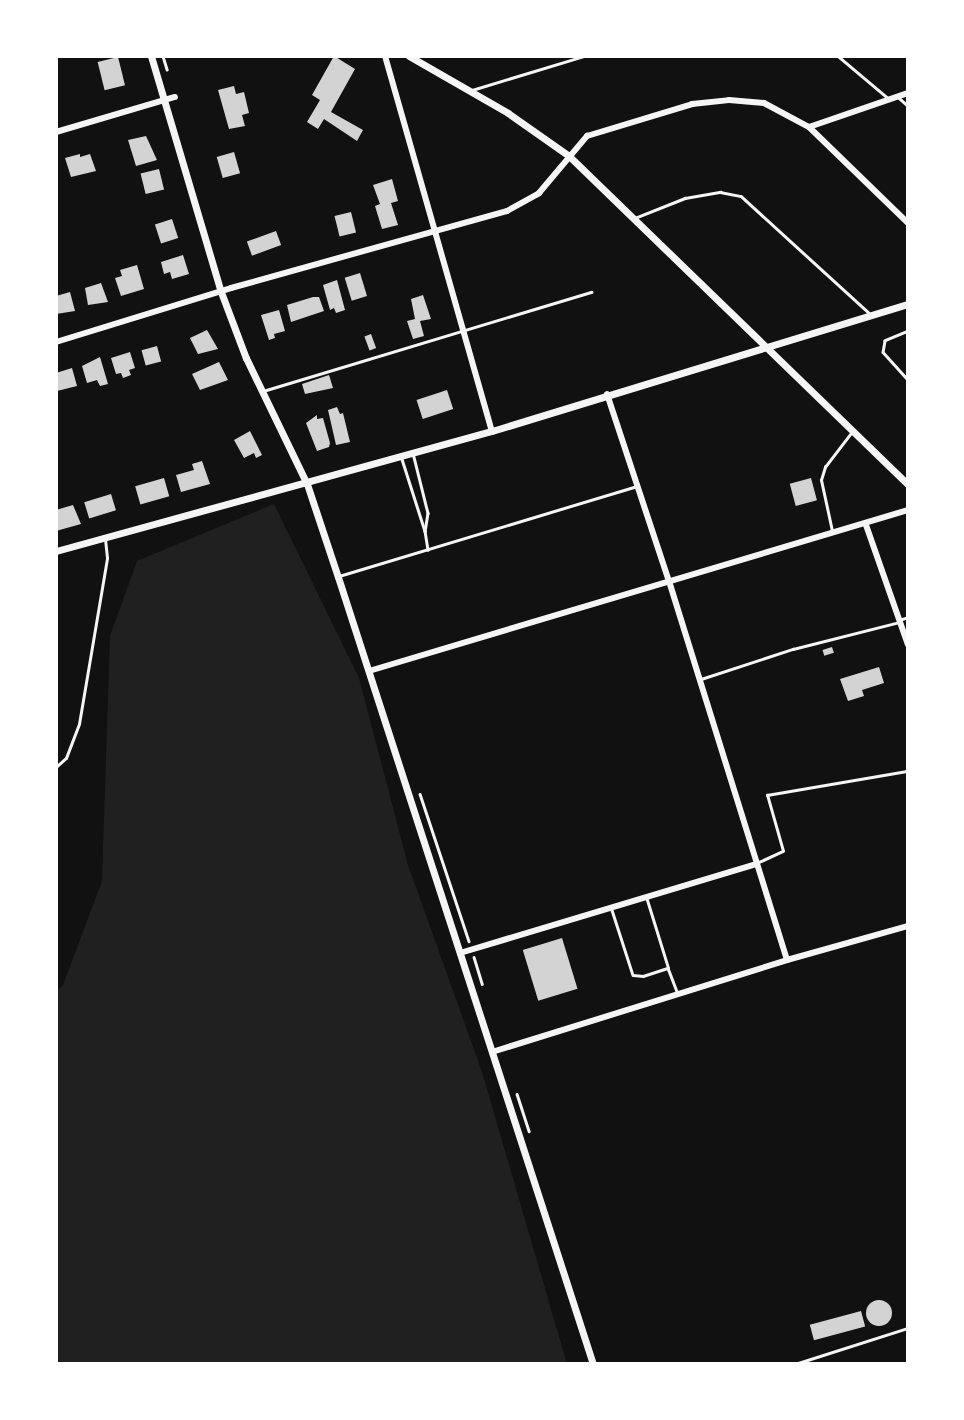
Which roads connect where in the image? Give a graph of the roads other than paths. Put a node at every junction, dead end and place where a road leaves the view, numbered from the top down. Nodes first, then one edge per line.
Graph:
1 (152, 56) edge
2 (385, 56) edge
3 (409, 56) edge
4 (584, 56) edge
5 (838, 56) edge
6 (469, 91) junction
7 (908, 93) edge
8 (175, 97) dead end
9 (894, 98) junction
10 (164, 100) junction
11 (908, 106) edge
12 (808, 127) junction
13 (56, 132) edge
14 (569, 156) junction
15 (633, 218) junction
16 (908, 223) edge
17 (434, 233) junction
18 (221, 292) junction
19 (591, 292) dead end
20 (908, 304) edge
21 (871, 315) junction
22 (463, 331) junction
23 (908, 331) edge
24 (56, 342) edge
25 (766, 345) junction
26 (908, 380) edge
27 (262, 391) junction
28 (607, 394) junction
29 (853, 430) junction
30 (492, 431) junction
31 (413, 453) junction
32 (401, 456) junction
33 (307, 484) junction
34 (908, 484) edge
35 (638, 485) junction
36 (908, 510) edge
37 (866, 525) junction
38 (425, 531) junction
39 (833, 534) junction
40 (105, 538) junction
41 (428, 550) junction
42 (56, 551) edge
43 (338, 577) junction
44 (669, 581) junction
45 (908, 617) edge
46 (900, 621) junction
47 (908, 645) edge
48 (369, 671) junction
49 (700, 679) junction
50 (56, 767) edge
51 (908, 771) edge
52 (757, 864) junction
53 (646, 897) junction
54 (611, 907) junction
55 (908, 926) edge
56 (460, 953) junction
57 (787, 960) junction
58 (668, 968) junction
59 (678, 994) junction
60 (492, 1052) junction
61 (593, 1364) edge

1 - 10 street
2 - 17 street
3 - 6 street
4 - 6 lane
5 - 9 lane
6 - 14 street
7 - 9 street
8 - 10 street
9 - 11 lane
9 - 12 street
10 - 13 street
10 - 18 street
12 - 14 street
12 - 16 street
14 - 15 street
14 - 17 street
15 - 21 lane
15 - 25 street
17 - 18 street
17 - 22 street
18 - 24 street
18 - 27 street
19 - 22 lane
20 - 21 street
21 - 25 street
22 - 27 lane
22 - 30 street
23 - 26 lane
25 - 28 street
25 - 29 street
27 - 33 street
28 - 30 street
28 - 35 street
29 - 34 street
29 - 39 lane
30 - 31 street
31 - 32 street
31 - 38 lane
32 - 33 street
32 - 38 lane
33 - 40 street
33 - 43 street
35 - 41 lane
35 - 44 street
36 - 37 street
37 - 39 street
37 - 46 street
38 - 41 lane
39 - 44 street
40 - 42 street
40 - 50 lane
41 - 43 lane
43 - 48 street
44 - 48 street
44 - 49 street
45 - 46 lane
46 - 47 street
46 - 49 lane
48 - 56 street
49 - 52 street
51 - 52 lane
52 - 53 street
52 - 57 street
53 - 54 street
53 - 58 lane
54 - 56 street
54 - 58 lane
55 - 57 street
56 - 60 street
57 - 59 street
58 - 59 lane
59 - 60 street
60 - 61 street

